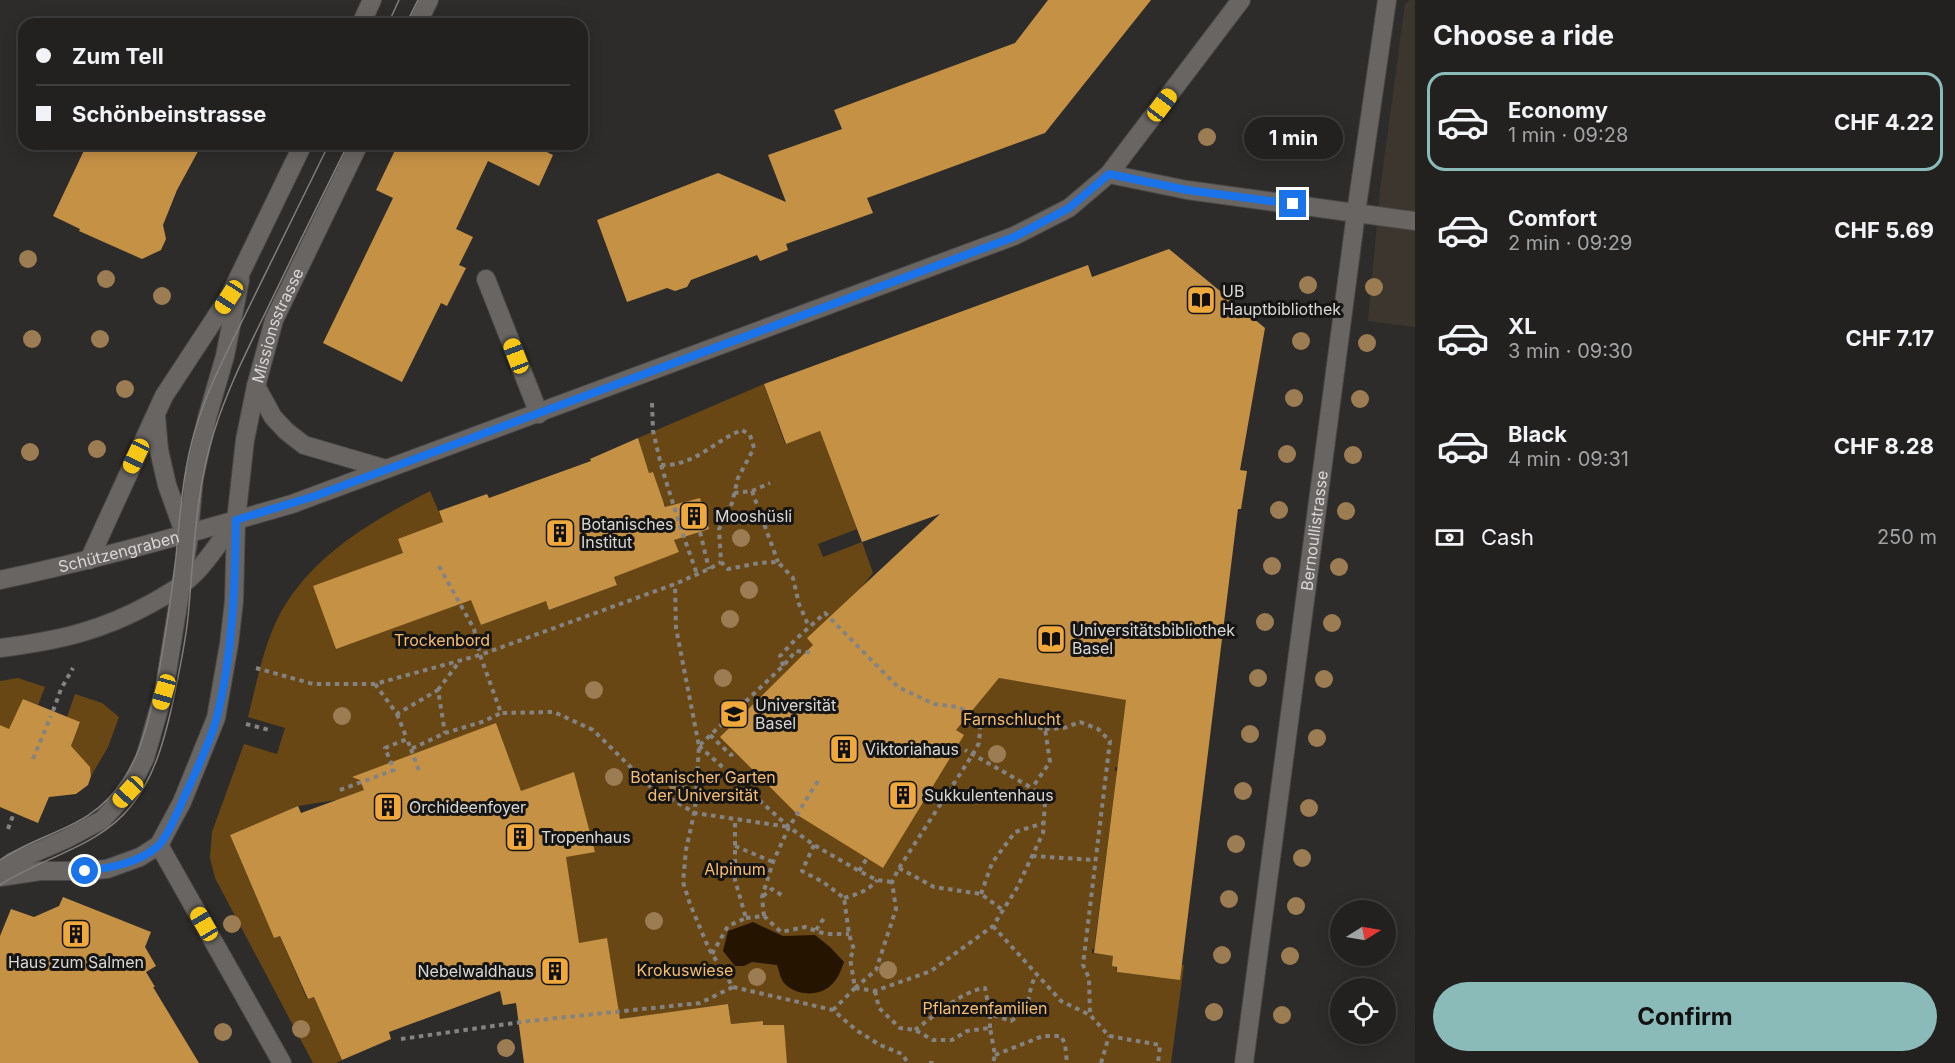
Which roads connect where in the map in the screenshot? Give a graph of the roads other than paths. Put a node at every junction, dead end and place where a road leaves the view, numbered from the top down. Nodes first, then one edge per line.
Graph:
1 (372, 0) edge
2 (429, 0) edge
3 (1241, 0) edge
4 (1387, 0) edge
5 (364, 18) edge
6 (420, 18) edge
7 (300, 150) edge
8 (356, 150) edge
9 (1109, 174) junction
10 (1356, 213) junction
11 (1415, 221) edge
12 (243, 269) junction
13 (486, 279) dead end
14 (256, 386) junction
15 (155, 414) junction
16 (539, 414) junction
17 (386, 469) junction
18 (236, 520) junction
19 (187, 535) junction
20 (89, 560) junction
21 (0, 580) edge
22 (181, 585) junction
23 (0, 648) edge
24 (159, 845) junction
25 (0, 872) edge
26 (0, 877) edge
27 (282, 1063) edge
28 (1244, 1063) edge

1 - 5 main road
2 - 6 main road
3 - 9 main road, Schützengraben
4 - 10 main road, Bernoullistrasse
7 - 12 main road
8 - 14 main road, Missionsstrasse
9 - 10 main road
9 - 16 main road, Schützengraben
10 - 11 main road
10 - 28 main road, Bernoullistrasse
12 - 15 main road
12 - 19 main road
13 - 16 main road
14 - 17 main road
14 - 18 main road, Missionsstrasse
15 - 19 main road
15 - 20 main road
16 - 17 main road, Schützengraben
17 - 18 main road, Schützengraben
18 - 19 main road, Schützengraben
18 - 22 main road
18 - 24 main road, Missionsstrasse
19 - 20 main road, Schützengraben
19 - 22 main road
20 - 21 main road, Schützengraben
22 - 23 main road
22 - 25 main road
24 - 26 main road
24 - 27 main road

